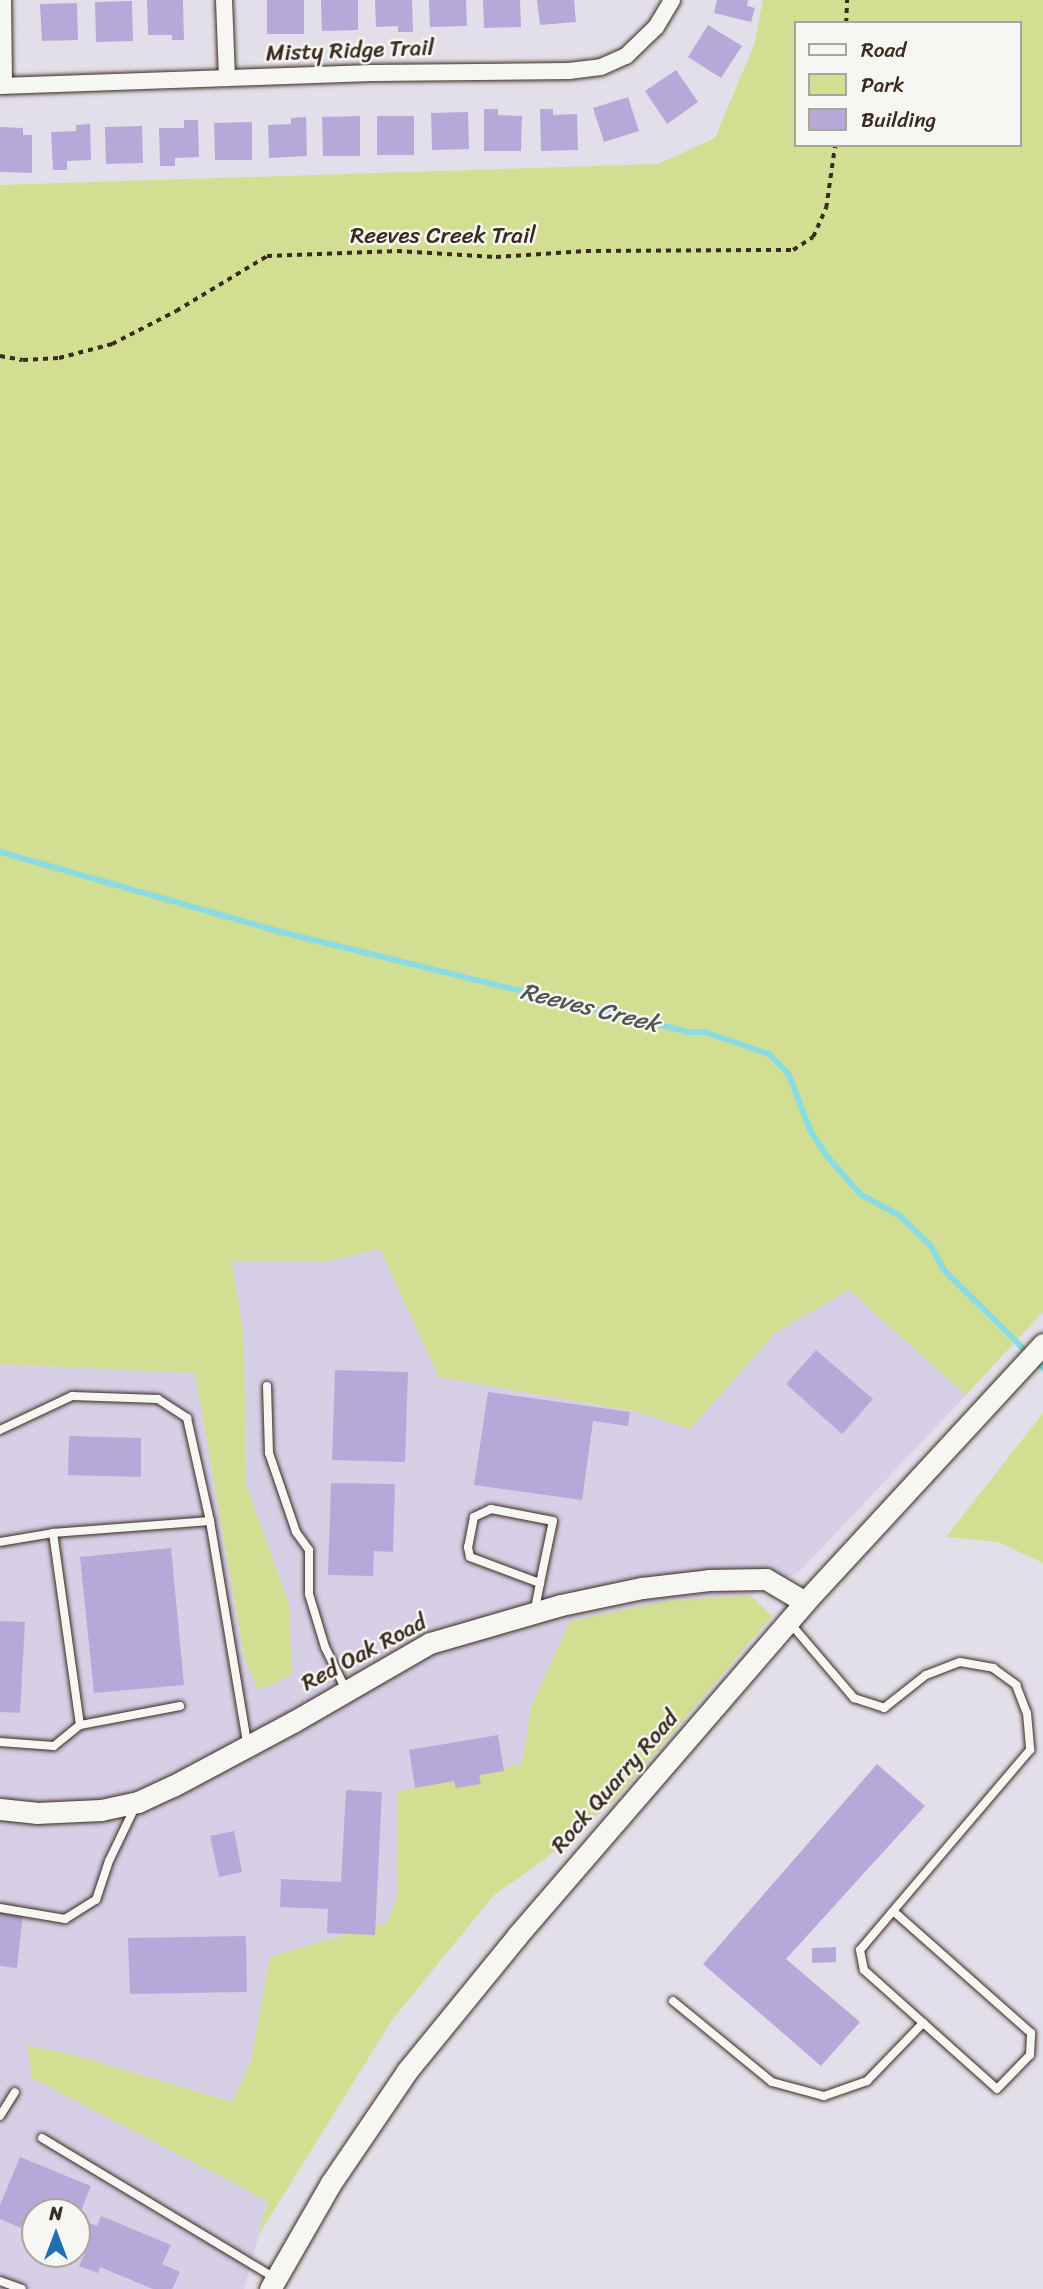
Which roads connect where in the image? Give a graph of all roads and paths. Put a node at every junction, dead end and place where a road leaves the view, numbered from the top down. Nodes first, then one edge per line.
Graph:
1 (3, 0) edge
2 (224, 0) edge
3 (672, 0) edge
4 (847, 0) edge
5 (846, 21) edge
6 (227, 78) junction
7 (2, 85) edge
8 (835, 147) edge
9 (0, 356) edge
10 (1043, 1344) edge
11 (267, 1386) dead end
12 (0, 1430) edge
13 (210, 1521) junction
14 (53, 1533) junction
15 (0, 1542) edge
16 (540, 1583) junction
17 (805, 1602) junction
18 (535, 1612) junction
19 (788, 1621) junction
20 (346, 1690) junction
21 (180, 1706) dead end
22 (80, 1725) junction
23 (0, 1742) edge
24 (248, 1746) junction
25 (138, 1802) junction
26 (0, 1810) edge
27 (0, 1908) edge
28 (893, 1911) junction
29 (673, 2001) dead end
30 (923, 2023) junction
31 (15, 2092) dead end
32 (0, 2116) edge
33 (42, 2138) dead end
34 (0, 2281) edge
35 (273, 2284) edge
36 (22, 2289) edge

1 - 7 street
2 - 6 street
3 - 6 street, Misty Ridge Trail
4 - 5 path
6 - 7 street, Misty Ridge Trail
8 - 9 path, Reeves Creek Trail
10 - 17 street, Rock Quarry Road
11 - 20 lane
12 - 13 lane
13 - 14 lane
13 - 24 lane
14 - 15 lane
14 - 22 lane
16 - 16 lane
16 - 18 lane
17 - 18 street, Red Oak Road
17 - 19 street, Rock Quarry Road
18 - 20 street, Red Oak Road
19 - 28 lane
19 - 35 street, Rock Quarry Road
20 - 24 street, Red Oak Road
21 - 22 lane
22 - 23 lane
24 - 25 street, Red Oak Road
25 - 26 street, Red Oak Road
25 - 27 lane
28 - 30 lane
28 - 30 lane
29 - 30 lane
31 - 32 lane
33 - 35 lane
34 - 36 lane

